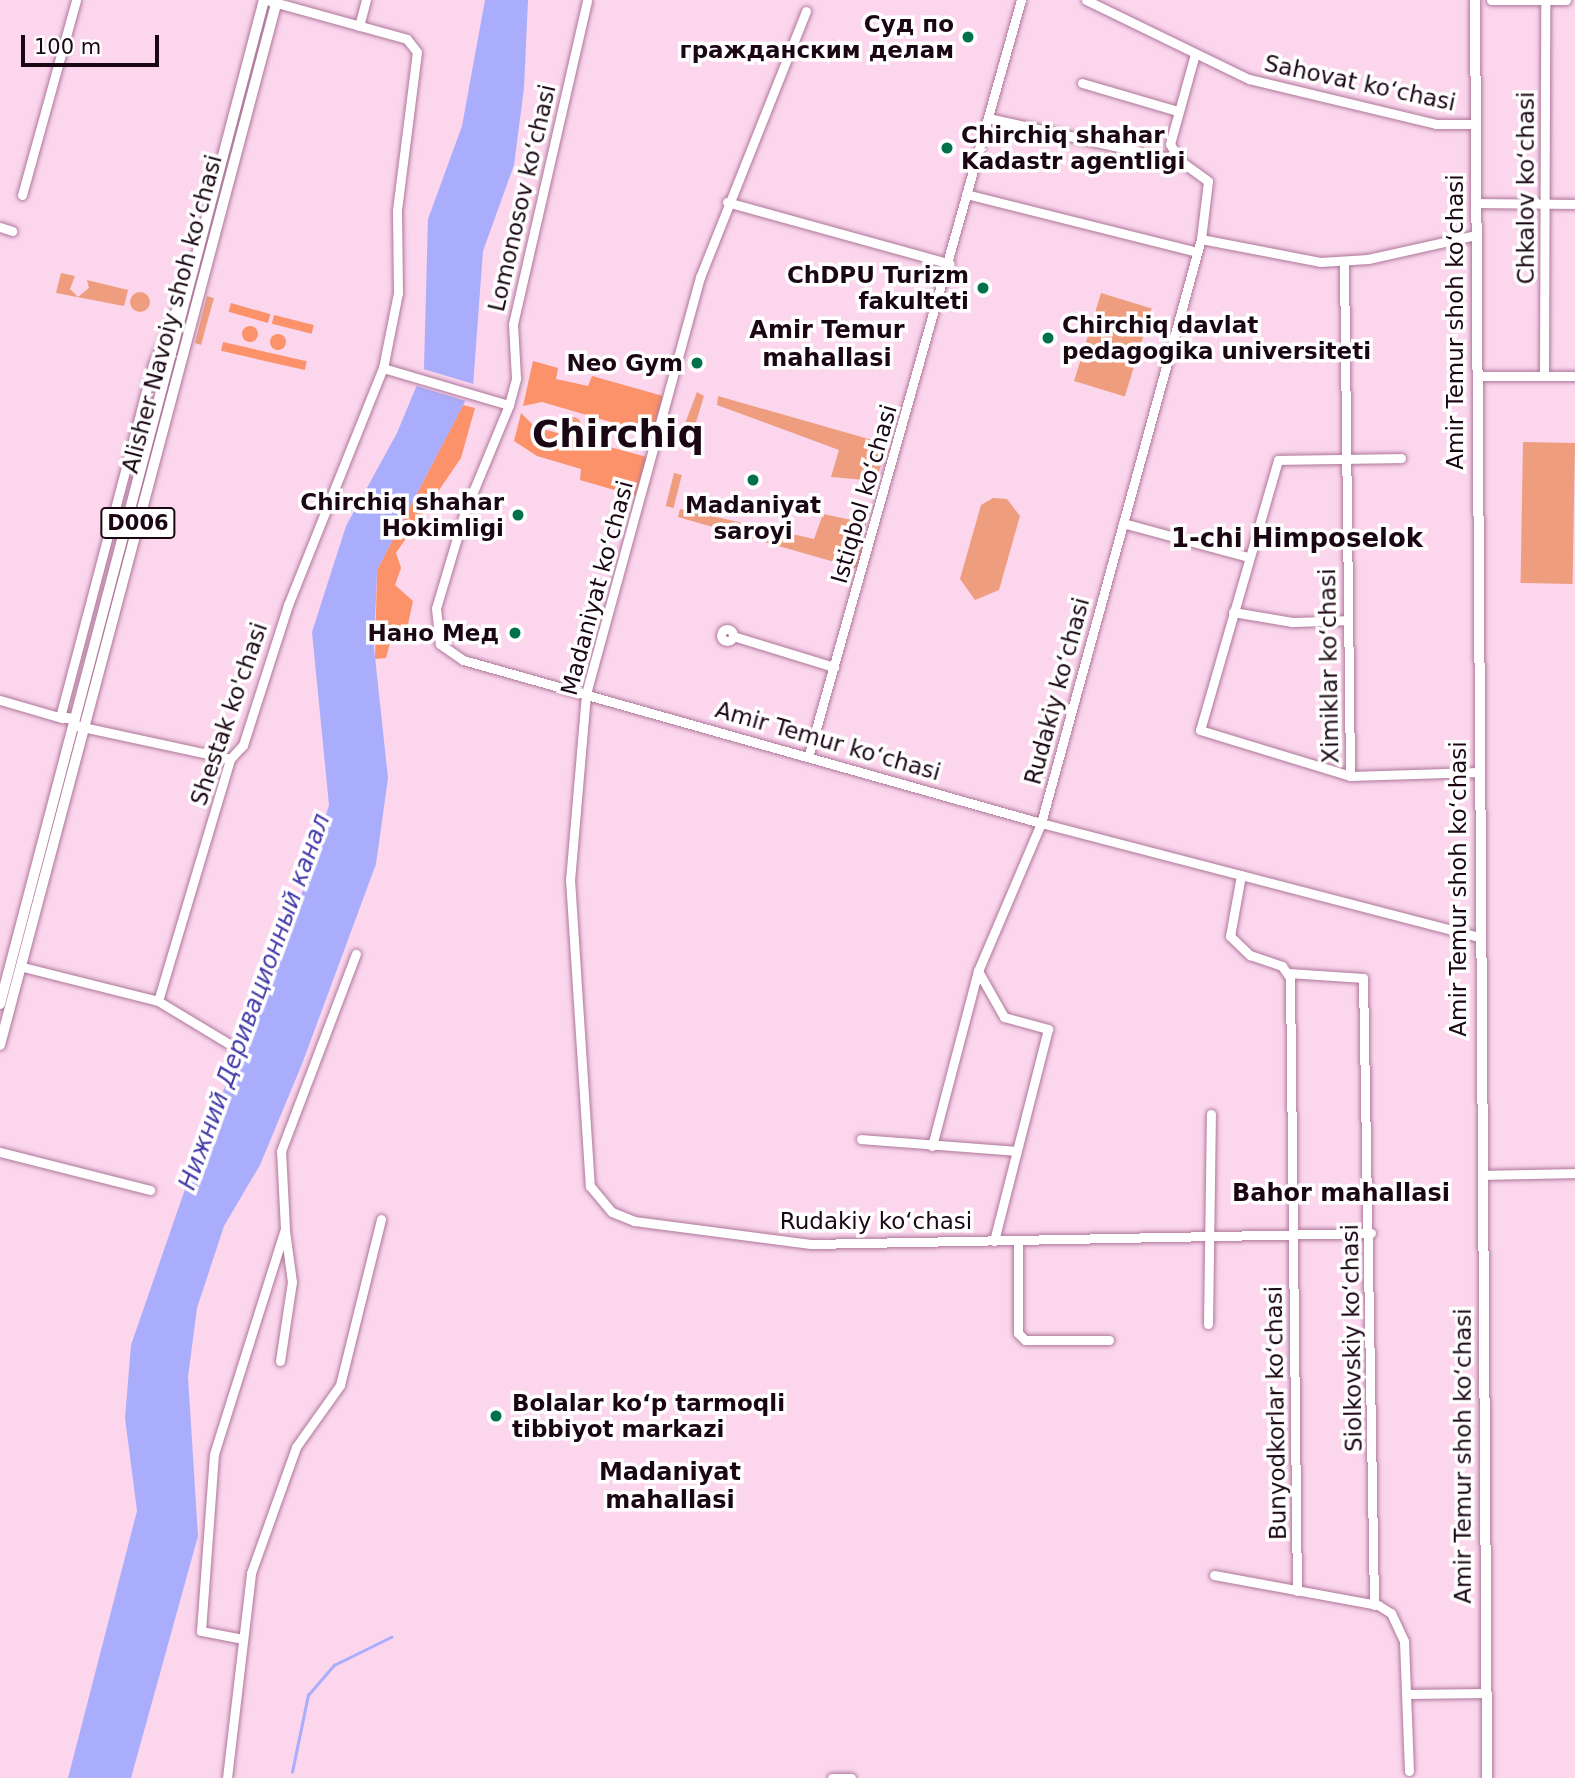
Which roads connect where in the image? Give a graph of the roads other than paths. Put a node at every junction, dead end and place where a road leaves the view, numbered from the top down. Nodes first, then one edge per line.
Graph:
1 (76, 0) edge
2 (264, 0) edge
3 (366, 0) edge
4 (587, 0) edge
5 (1021, 0) edge
6 (1086, 0) edge
7 (1475, 0) edge
8 (1491, 0) edge
9 (1545, 0) edge
10 (1566, 0) edge
11 (277, 2) edge
12 (806, 10) dead end
13 (359, 26) junction
14 (1195, 54) junction
15 (1082, 83) dead end
16 (1178, 111) junction
17 (988, 118) junction
18 (1475, 124) junction
19 (1179, 160) junction
20 (966, 194) junction
21 (22, 195) dead end
22 (727, 202) junction
23 (1475, 203) junction
24 (1546, 204) junction
25 (1575, 204) edge
26 (0, 228) edge
27 (12, 231) dead end
28 (1476, 235) junction
29 (1200, 239) junction
30 (1197, 252) junction
31 (1344, 261) junction
32 (950, 264) junction
33 (184, 290) junction
34 (383, 368) junction
35 (1477, 376) junction
36 (1544, 376) junction
37 (1575, 376) edge
38 (509, 405) junction
39 (1401, 458) dead end
40 (1343, 460) junction
41 (1123, 523) junction
42 (1248, 557) junction
43 (1233, 612) junction
44 (1348, 620) junction
45 (733, 636) dead end
46 (834, 667) junction
47 (586, 694) junction
48 (0, 700) edge
49 (60, 717) junction
50 (78, 724) junction
51 (809, 754) junction
52 (230, 759) junction
53 (1478, 772) junction
54 (1350, 776) junction
55 (1041, 823) junction
56 (1241, 875) junction
57 (1478, 937) junction
58 (356, 954) dead end
59 (23, 967) junction
60 (978, 971) junction
61 (1289, 973) junction
62 (159, 1002) junction
63 (0, 1004) edge
64 (0, 1045) edge
65 (231, 1045) dead end
66 (1211, 1114) dead end
67 (861, 1139) dead end
68 (932, 1146) junction
69 (0, 1152) edge
70 (1017, 1152) junction
71 (1575, 1173) edge
72 (1483, 1175) junction
73 (150, 1190) dead end
74 (381, 1219) dead end
75 (634, 1221) joint
76 (285, 1229) junction
77 (1371, 1233) junction
78 (1294, 1236) junction
79 (1209, 1237) junction
80 (1018, 1240) junction
81 (994, 1241) junction
82 (1208, 1324) dead end
83 (1109, 1340) dead end
84 (281, 1361) dead end
85 (1214, 1575) dead end
86 (1297, 1591) junction
87 (1374, 1605) junction
88 (243, 1639) junction
89 (1486, 1693) junction
90 (1406, 1694) junction
91 (1409, 1771) dead end
92 (227, 1778) edge
93 (832, 1778) edge
94 (851, 1778) edge
95 (1487, 1778) edge

1 - 21 street
2 - 11 street, Shestak ko'chasi
2 - 33 main road, Alisher Navoiy shoh koʻchasi / D006
3 - 13 street
4 - 38 street, Lomonosov ko‘chasi
5 - 17 street, Istiqbol ko‘chasi
6 - 14 street, Sahovat ko‘chasi
7 - 18 main road, Amir Temur shoh ko‘chasi
8 - 9 street
9 - 10 street
9 - 24 street, Chkalov ko‘chasi
11 - 13 street, Shestak ko'chasi
11 - 50 main road, Alisher Navoiy shoh koʻchasi / D006
12 - 22 street, Madaniyat ko‘chasi
13 - 34 street, Shestak ko'chasi
14 - 16 street
14 - 18 street, Sahovat ko‘chasi
15 - 16 street
16 - 19 street
17 - 19 street
17 - 20 street, Istiqbol ko‘chasi
18 - 23 main road, Amir Temur shoh ko‘chasi
19 - 29 street, Rudakiy ko‘chasi
20 - 30 street
20 - 32 street, Istiqbol ko‘chasi
22 - 32 street
22 - 47 street, Madaniyat ko‘chasi
23 - 24 street
23 - 28 main road, Amir Temur shoh ko‘chasi
24 - 25 street
24 - 36 street, Chkalov ko‘chasi
26 - 27 street
28 - 31 street
28 - 35 main road, Amir Temur shoh ko‘chasi
29 - 30 street, Rudakiy ko‘chasi
29 - 31 street
30 - 41 street, Rudakiy ko‘chasi
31 - 40 street, Ximiklar ko‘chasi
32 - 46 street, Istiqbol ko‘chasi
33 - 49 street, Alisher Navoiy shoh koʻchasi
33 - 50 main road, Alisher Navoiy shoh koʻchasi / D006
34 - 38 street
34 - 52 street, Shestak ko'chasi
35 - 36 street
35 - 53 main road, Amir Temur shoh ko‘chasi
36 - 37 street
38 - 47 street, Amir Temur ko‘chasi
39 - 40 street
40 - 42 street
40 - 44 street, Ximiklar ko‘chasi
41 - 42 street
41 - 55 street, Rudakiy ko‘chasi
42 - 43 street
43 - 44 street
43 - 54 street
44 - 54 street, Ximiklar ko‘chasi
45 - 46 street
46 - 51 street, Istiqbol ko‘chasi
47 - 51 street, Amir Temur ko‘chasi
47 - 75 street, Madaniyat ko‘chasi
48 - 49 street
49 - 50 main road
50 - 52 street
50 - 59 main road, Alisher Navoiy shoh koʻchasi / D006
50 - 63 main road, Alisher Navoiy shoh koʻchasi / D006
51 - 55 street, Amir Temur ko‘chasi
52 - 62 street, Shestak ko'chasi
53 - 54 street
53 - 57 main road, Amir Temur shoh ko‘chasi
55 - 56 street, Amir Temur ko‘chasi
55 - 60 street, Rudakiy ko‘chasi
56 - 57 street, Amir Temur ko‘chasi
56 - 61 street
57 - 72 main road, Amir Temur shoh ko‘chasi
58 - 76 street
59 - 62 street
59 - 64 main road, Alisher Navoiy shoh koʻchasi / D006
60 - 68 street, Rudakiy ko‘chasi
60 - 70 street
61 - 77 street, Siolkovskiy ko‘chasi
61 - 78 street, Bunyodkorlar ko‘chasi
62 - 65 street
66 - 79 street
67 - 68 street
68 - 70 street
69 - 73 street
70 - 81 street
71 - 72 street
72 - 89 main road, Amir Temur shoh ko‘chasi
74 - 88 street
75 - 81 street, Rudakiy ko‘chasi
76 - 84 street
76 - 88 street
77 - 78 street
77 - 87 street, Siolkovskiy ko‘chasi
78 - 79 street
78 - 86 street, Bunyodkorlar ko‘chasi
79 - 80 street
79 - 82 street
80 - 81 street
80 - 83 street
85 - 86 street
86 - 87 street
87 - 90 street
88 - 92 street
89 - 90 street
89 - 95 main road, Amir Temur shoh ko‘chasi
90 - 91 street
93 - 94 street

